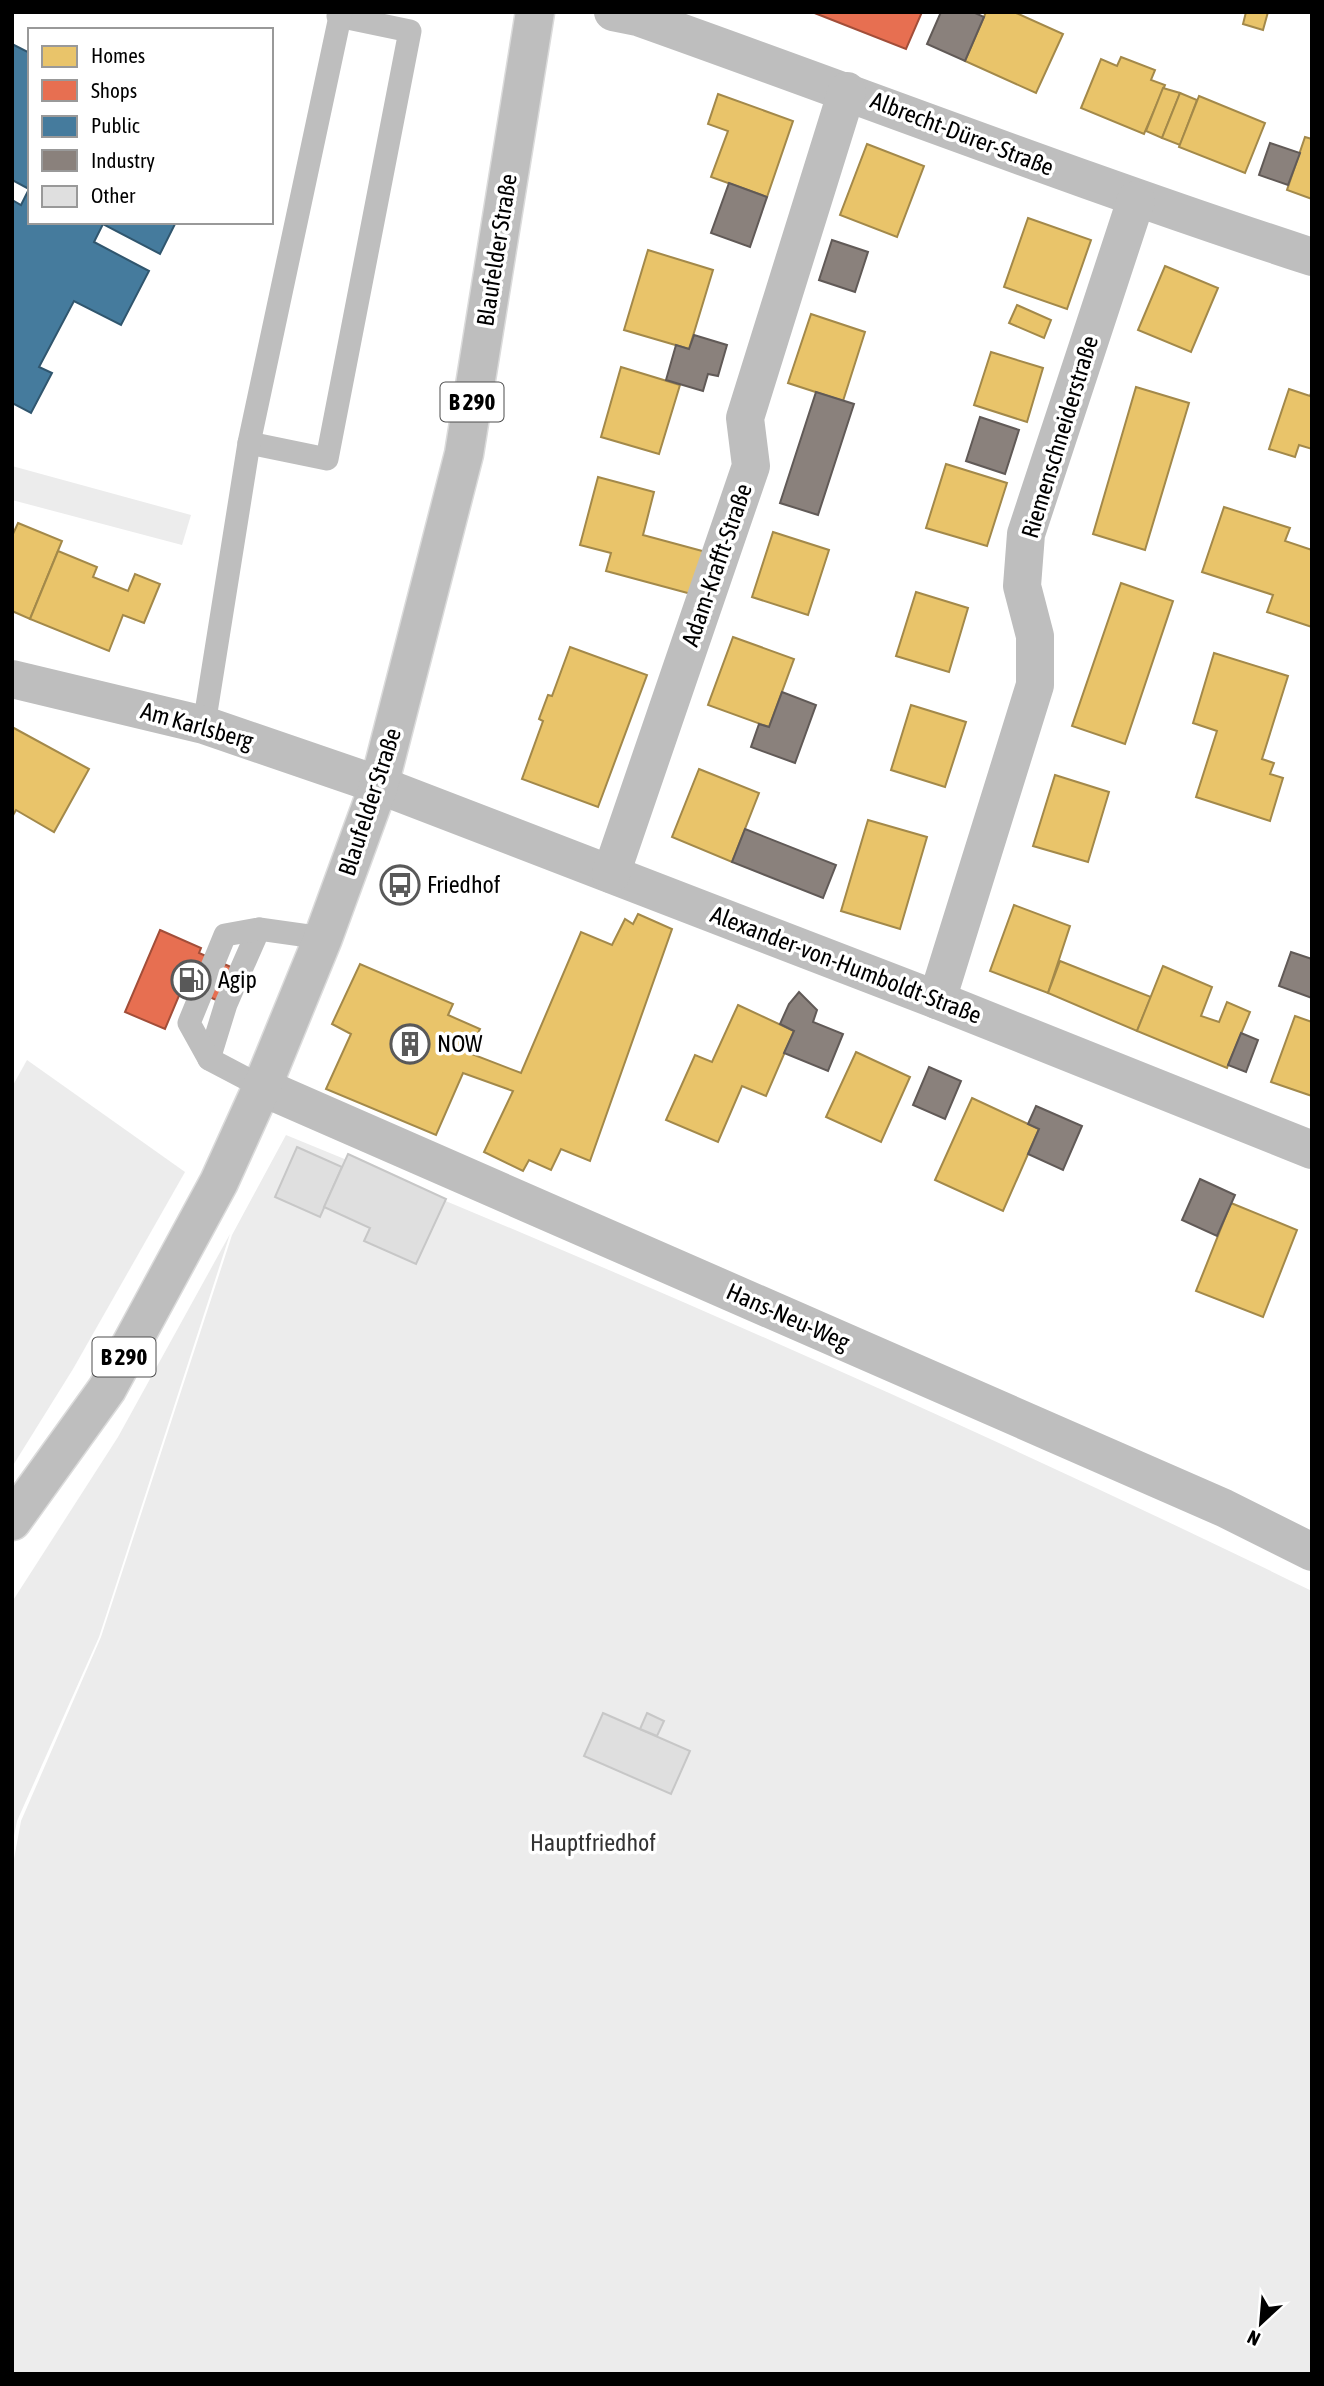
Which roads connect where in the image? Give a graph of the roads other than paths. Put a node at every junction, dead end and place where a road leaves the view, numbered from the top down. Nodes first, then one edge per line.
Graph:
1 (535, 12) edge
2 (340, 14) edge
3 (630, 14) edge
4 (847, 91) junction
5 (1136, 200) junction
6 (1312, 257) edge
7 (249, 443) junction
8 (12, 678) edge
9 (204, 725) junction
10 (379, 785) junction
11 (611, 874) junction
12 (323, 938) junction
13 (937, 1000) junction
14 (262, 1087) junction
15 (1312, 1150) edge
16 (12, 1521) edge
17 (1312, 1552) edge

1 - 10 street, Blaufelder Straße / B 290
2 - 7 lane
2 - 7 lane
3 - 4 street, Albrecht-Dürer-Straße
4 - 5 street, Albrecht-Dürer-Straße
4 - 11 street, Adam-Krafft-Straße
5 - 6 street, Albrecht-Dürer-Straße
5 - 13 street, Riemenschneiderstraße
7 - 9 lane
8 - 9 street, Am Karlsberg
9 - 10 street, Am Karlsberg
10 - 11 street, Alexander-von-Humboldt-Straße
10 - 12 street, Blaufelder Straße / B 290
11 - 13 street, Alexander-von-Humboldt-Straße
12 - 14 street, Blaufelder Straße / B 290
12 - 14 lane
13 - 15 street, Alexander-von-Humboldt-Straße
14 - 16 street, Blaufelder Straße / B 290
14 - 17 street, Hans-Neu-Weg

